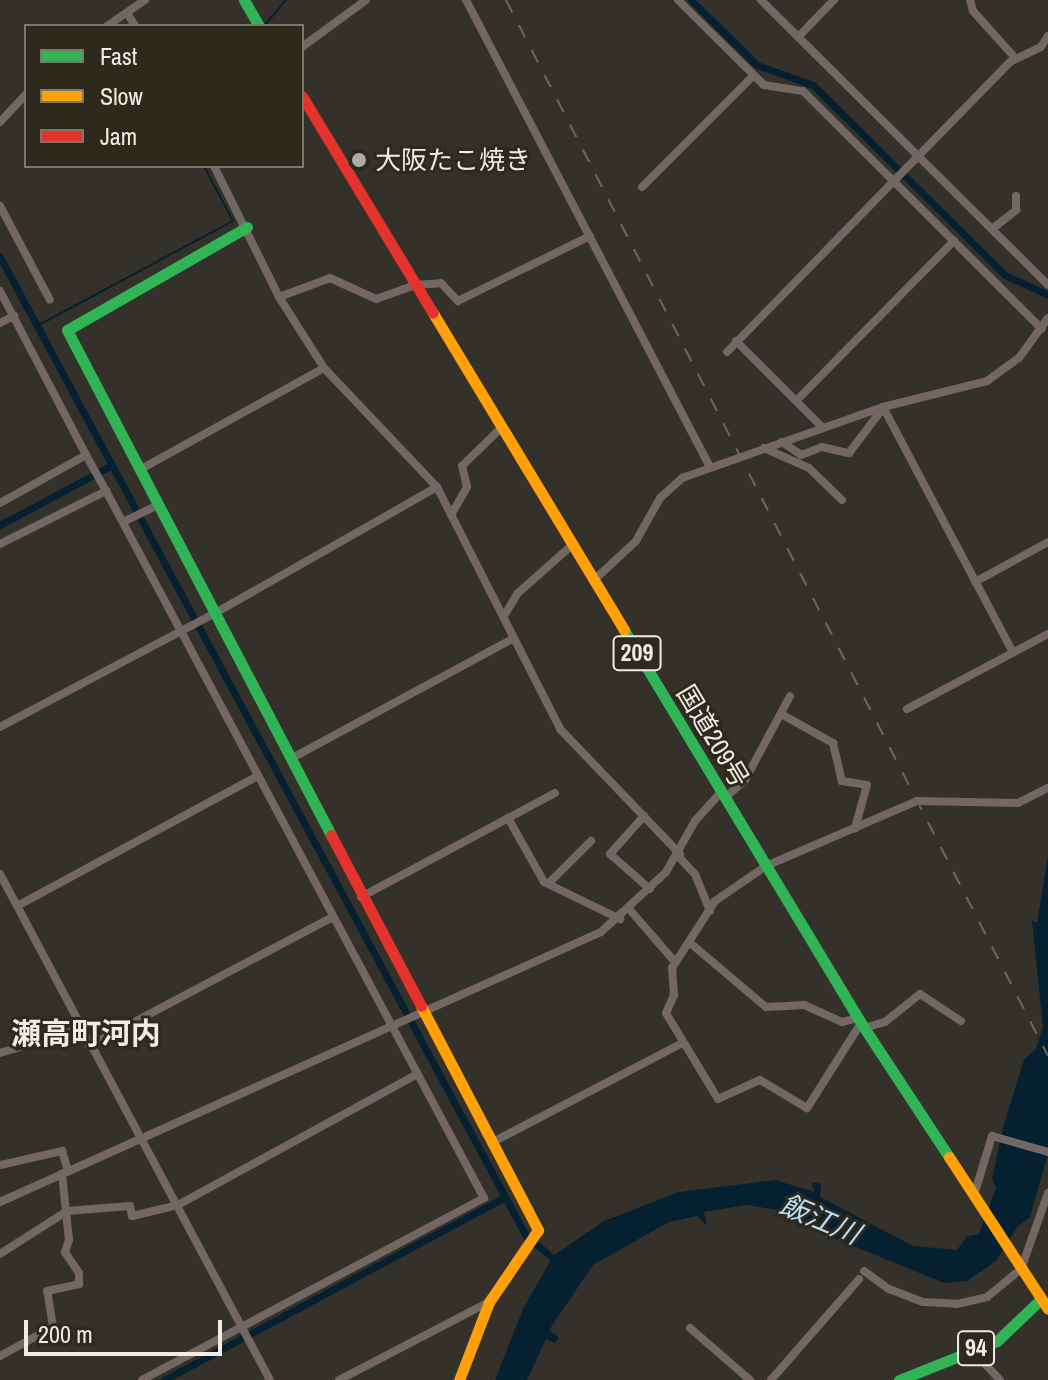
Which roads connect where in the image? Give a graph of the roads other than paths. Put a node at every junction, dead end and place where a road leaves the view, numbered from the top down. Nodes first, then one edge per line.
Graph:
1 (145, 0) edge
2 (244, 0) edge
3 (366, 0) edge
4 (466, 0) edge
5 (678, 0) edge
6 (761, 0) edge
7 (834, 0) edge
8 (970, 0) edge
9 (127, 13) junction
10 (110, 24) edge
11 (134, 24) edge
12 (258, 24) edge
13 (1048, 36) edge
14 (798, 37) junction
15 (304, 46) edge
16 (1016, 59) junction
17 (754, 75) junction
18 (24, 96) edge
19 (304, 99) edge
20 (0, 122) edge
21 (918, 157) junction
22 (215, 168) edge
23 (894, 181) junction
24 (642, 187) dead end
25 (1016, 196) dead end
26 (0, 206) edge
27 (247, 227) junction
28 (992, 229) junction
29 (590, 236) junction
30 (954, 241) junction
31 (415, 285) junction
32 (1048, 285) edge
33 (0, 291) edge
34 (279, 297) junction
35 (50, 300) dead end
36 (14, 316) junction
37 (1048, 318) edge
38 (0, 323) edge
39 (1042, 329) junction
40 (736, 341) junction
41 (727, 352) dead end
42 (324, 368) junction
43 (796, 401) junction
44 (883, 407) junction
45 (501, 428) junction
46 (823, 428) junction
47 (782, 442) junction
48 (764, 448) junction
49 (86, 455) junction
50 (710, 467) junction
51 (141, 469) junction
52 (437, 487) junction
53 (106, 491) junction
54 (842, 500) dead end
55 (0, 503) edge
56 (158, 505) junction
57 (451, 515) junction
58 (125, 522) junction
59 (1048, 542) edge
60 (0, 544) edge
61 (572, 545) junction
62 (593, 581) junction
63 (975, 582) junction
64 (216, 612) junction
65 (504, 616) junction
66 (182, 631) junction
67 (1048, 634) edge
68 (514, 638) junction
69 (1013, 653) junction
70 (790, 696) dead end
71 (907, 709) dead end
72 (781, 714) junction
73 (0, 727) edge
74 (294, 757) junction
75 (258, 776) junction
76 (1048, 788) edge
77 (555, 793) dead end
78 (723, 795) junction
79 (644, 816) junction
80 (508, 818) junction
81 (855, 828) junction
82 (591, 841) dead end
83 (679, 855) junction
84 (766, 866) junction
85 (0, 874) edge
86 (548, 884) junction
87 (650, 889) junction
88 (360, 898) junction
89 (19, 905) junction
90 (630, 910) junction
91 (710, 911) junction
92 (333, 917) junction
93 (620, 919) junction
94 (689, 942) junction
95 (675, 962) junction
96 (426, 1012) junction
97 (961, 1021) dead end
98 (861, 1023) junction
99 (394, 1026) junction
100 (80, 1029) junction
101 (682, 1043) junction
102 (89, 1046) junction
103 (0, 1053) edge
104 (417, 1074) junction
105 (140, 1139) junction
106 (491, 1143) junction
107 (1048, 1152) edge
108 (0, 1165) edge
109 (65, 1172) junction
110 (1048, 1193) edge
111 (977, 1200) junction
112 (0, 1202) edge
113 (178, 1205) junction
114 (67, 1211) junction
115 (0, 1254) edge
116 (1019, 1266) junction
117 (1046, 1300) edge
118 (489, 1302) junction
119 (242, 1325) junction
120 (690, 1328) dead end
121 (972, 1350) junction
122 (0, 1356) edge
123 (142, 1380) edge
124 (270, 1380) edge
125 (339, 1380) edge
126 (459, 1380) edge
127 (750, 1380) edge
128 (771, 1380) edge
129 (899, 1380) edge
130 (1000, 1380) edge

1 - 9 street
2 - 12 main road
3 - 15 street
4 - 29 street
5 - 17 street
6 - 14 street
7 - 14 street
8 - 16 street
9 - 10 street
9 - 11 street
13 - 16 street
14 - 21 street
16 - 21 street
17 - 23 street
17 - 24 street
18 - 20 street
19 - 31 main road, 国道209号 / 209
21 - 23 street
21 - 28 street
22 - 27 street
23 - 30 street
23 - 40 street
25 - 28 street
26 - 35 street
27 - 34 street
27 - 51 main road
28 - 32 street
29 - 31 street
29 - 50 street
30 - 39 street
30 - 43 street
31 - 34 street
31 - 45 main road, 国道209号 / 209
33 - 36 street
34 - 42 street
36 - 38 street
36 - 49 street
37 - 39 street
39 - 44 street
40 - 41 street
40 - 43 street
42 - 51 street
42 - 52 street
43 - 46 street
44 - 46 street
44 - 47 street
44 - 63 street
45 - 57 street
45 - 61 main road, 国道209号 / 209
46 - 47 street
47 - 48 street
48 - 50 street
48 - 54 street
49 - 53 street
49 - 55 street
50 - 62 street
51 - 56 main road
52 - 57 street
52 - 64 street
53 - 58 street
53 - 60 street
56 - 58 street
56 - 64 main road
57 - 65 street
58 - 66 street
59 - 63 street
61 - 62 main road, 国道209号 / 209
61 - 65 street
62 - 78 main road, 国道209号 / 209
63 - 69 street
64 - 66 street
64 - 74 main road
65 - 68 street
66 - 73 street
66 - 75 street
67 - 69 street
68 - 74 street
68 - 79 street
69 - 71 street
70 - 72 street
72 - 78 street
72 - 81 street
74 - 88 main road
75 - 89 street
75 - 92 street
76 - 81 street
77 - 80 street
78 - 83 street
78 - 84 main road, 国道209号 / 209
79 - 83 street
79 - 87 street
80 - 86 street
80 - 88 street
81 - 84 street
82 - 86 street
83 - 87 street
83 - 91 street
84 - 91 street
84 - 98 main road, 国道209号 / 209
85 - 89 street
86 - 93 street
87 - 90 street
88 - 96 main road
89 - 100 street
90 - 93 street
90 - 95 street
91 - 94 street
92 - 99 street
92 - 102 street
93 - 96 street
94 - 95 street
94 - 98 street
95 - 101 street
96 - 99 street
96 - 106 main road
97 - 98 street
98 - 101 street
98 - 111 main road, 国道209号 / 209
99 - 104 street
99 - 105 street
100 - 102 street
100 - 103 street
101 - 106 street
102 - 105 street
104 - 113 street
104 - 119 street
105 - 109 street
105 - 113 street
106 - 118 main road
107 - 111 street
108 - 109 street
109 - 112 street
109 - 114 street
110 - 116 street
111 - 116 main road, 国道209号 / 209
113 - 114 street
113 - 119 street
114 - 115 street
114 - 122 street
116 - 117 main road, 国道209号 / 209
116 - 128 street
117 - 121 main road, 94
118 - 125 street
118 - 126 main road
119 - 123 street
119 - 124 street
120 - 127 street
121 - 129 main road, 94
121 - 130 street

